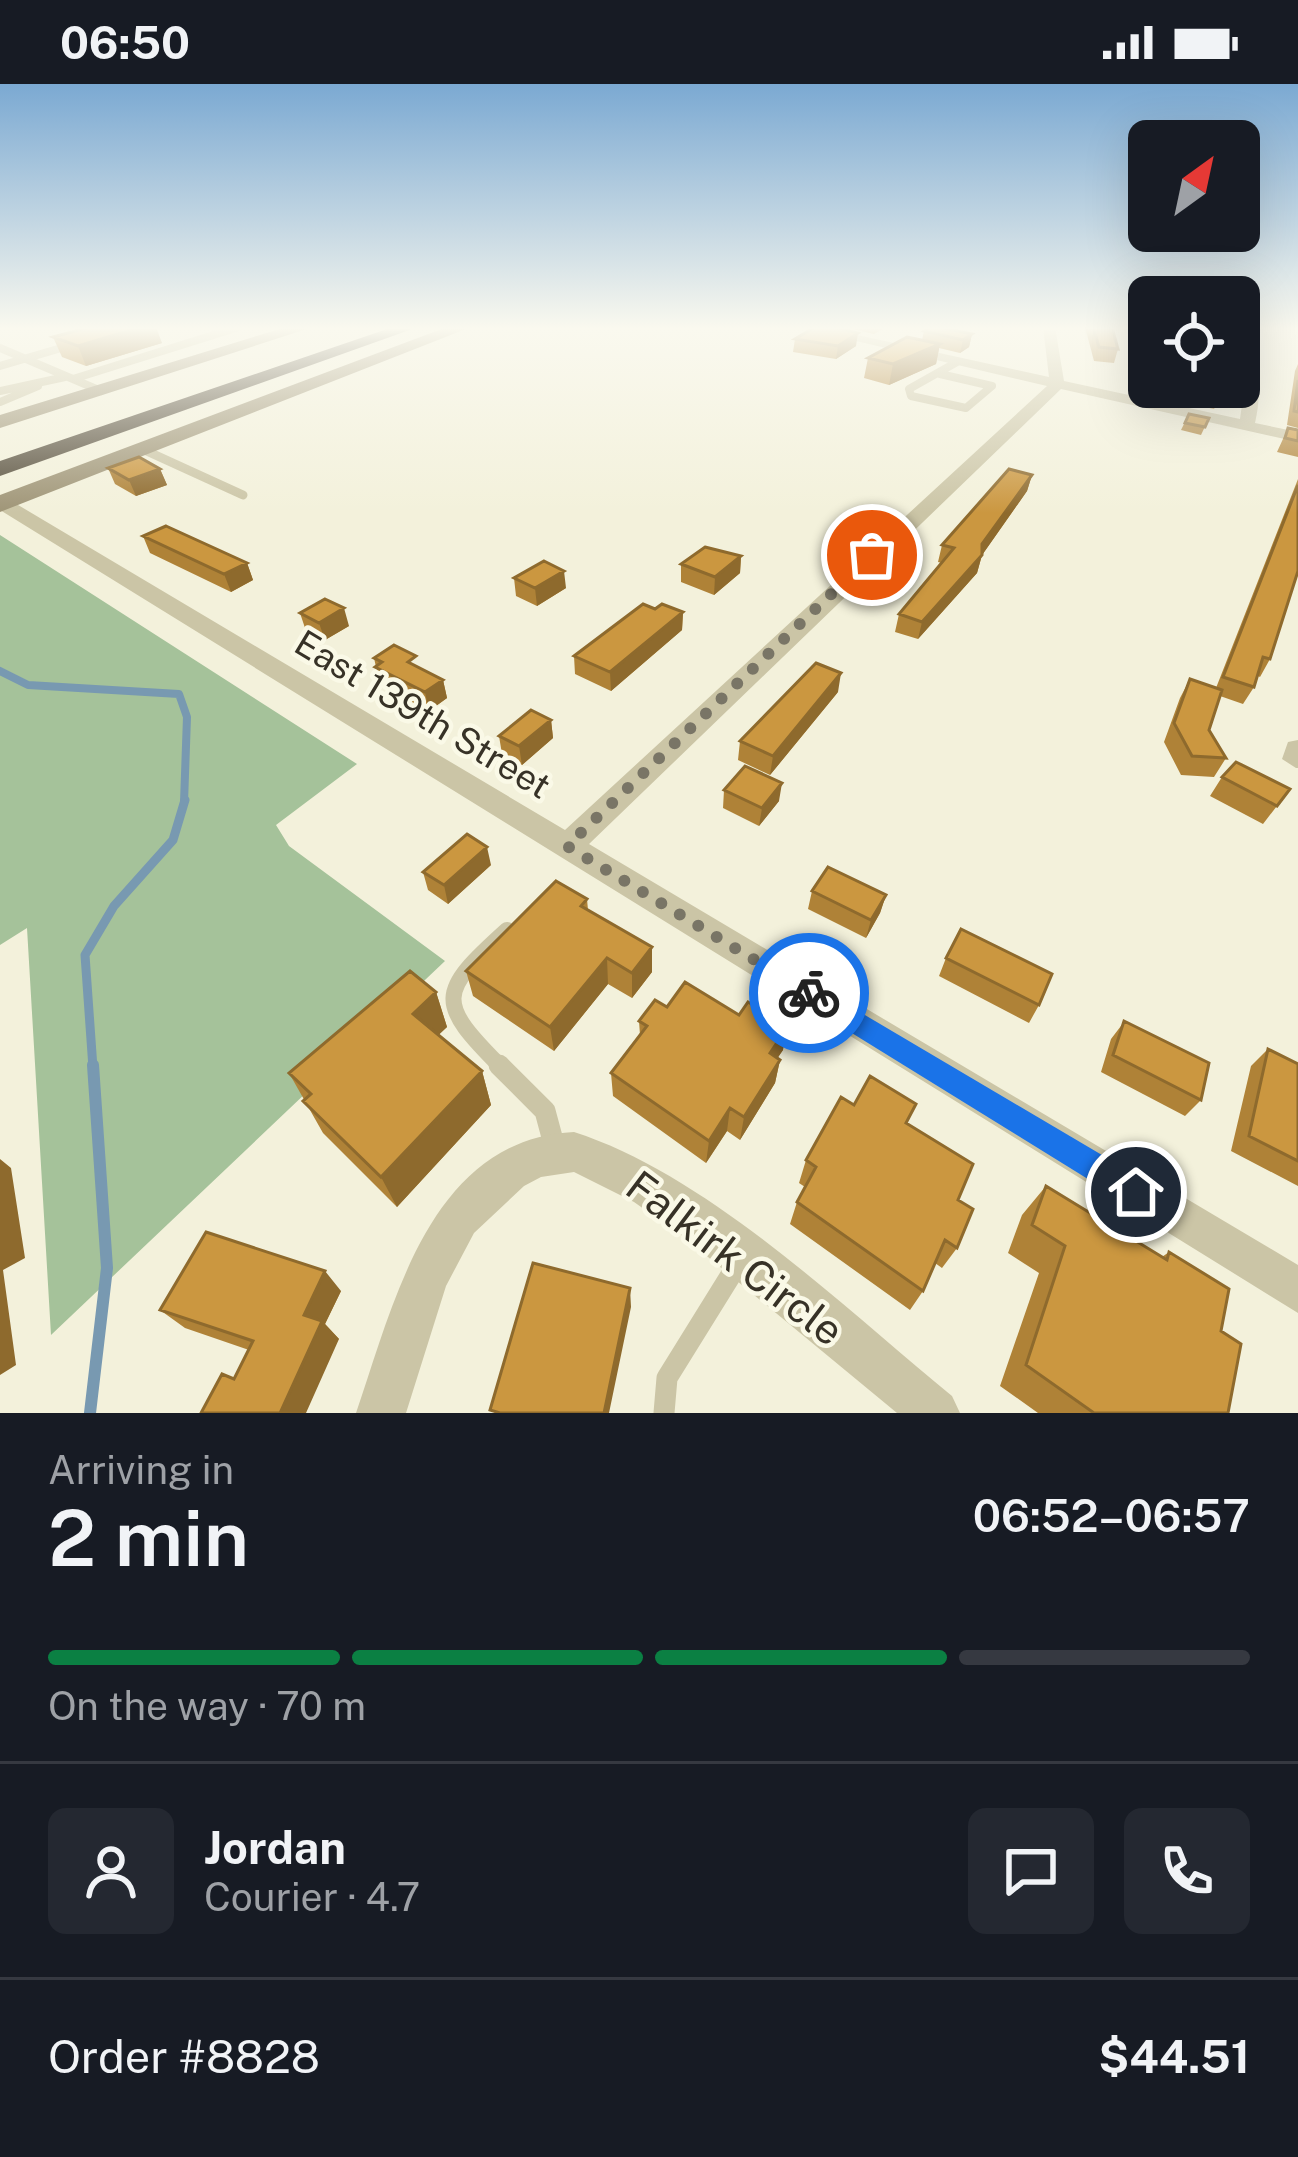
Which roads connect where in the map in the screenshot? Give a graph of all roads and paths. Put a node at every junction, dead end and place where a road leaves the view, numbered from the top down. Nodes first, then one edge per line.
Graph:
1 (29, 389) edge
2 (96, 389) edge
3 (107, 389) edge
4 (194, 389) edge
5 (232, 389) edge
6 (297, 389) edge
7 (910, 389) edge
8 (988, 389) edge
9 (1053, 389) edge
10 (1076, 389) edge
11 (101, 391) junction
12 (0, 402) edge
13 (1251, 408) edge
14 (0, 422) edge
15 (1246, 426) junction
16 (1298, 437) edge
17 (140, 448) junction
18 (0, 455) edge
19 (0, 470) edge
20 (243, 495) dead end
21 (0, 503) edge
22 (567, 846) junction
23 (507, 930) edge
24 (556, 1156) junction
25 (741, 1258) junction
26 (1298, 1291) edge
27 (380, 1413) edge
28 (664, 1413) edge
29 (935, 1413) edge

1 - 12 lane
2 - 11 lane
3 - 11 street
4 - 18 highway
5 - 19 highway
6 - 17 street
7 - 8 lane
9 - 22 street
10 - 15 street
11 - 14 street
13 - 15 street
15 - 16 street
17 - 20 lane
17 - 21 street
21 - 22 street, East 139th Street
22 - 26 street, East 139th Street
23 - 24 lane
24 - 25 street, Falkirk Circle
24 - 27 street
25 - 28 lane
25 - 29 street, Falkirk Circle

